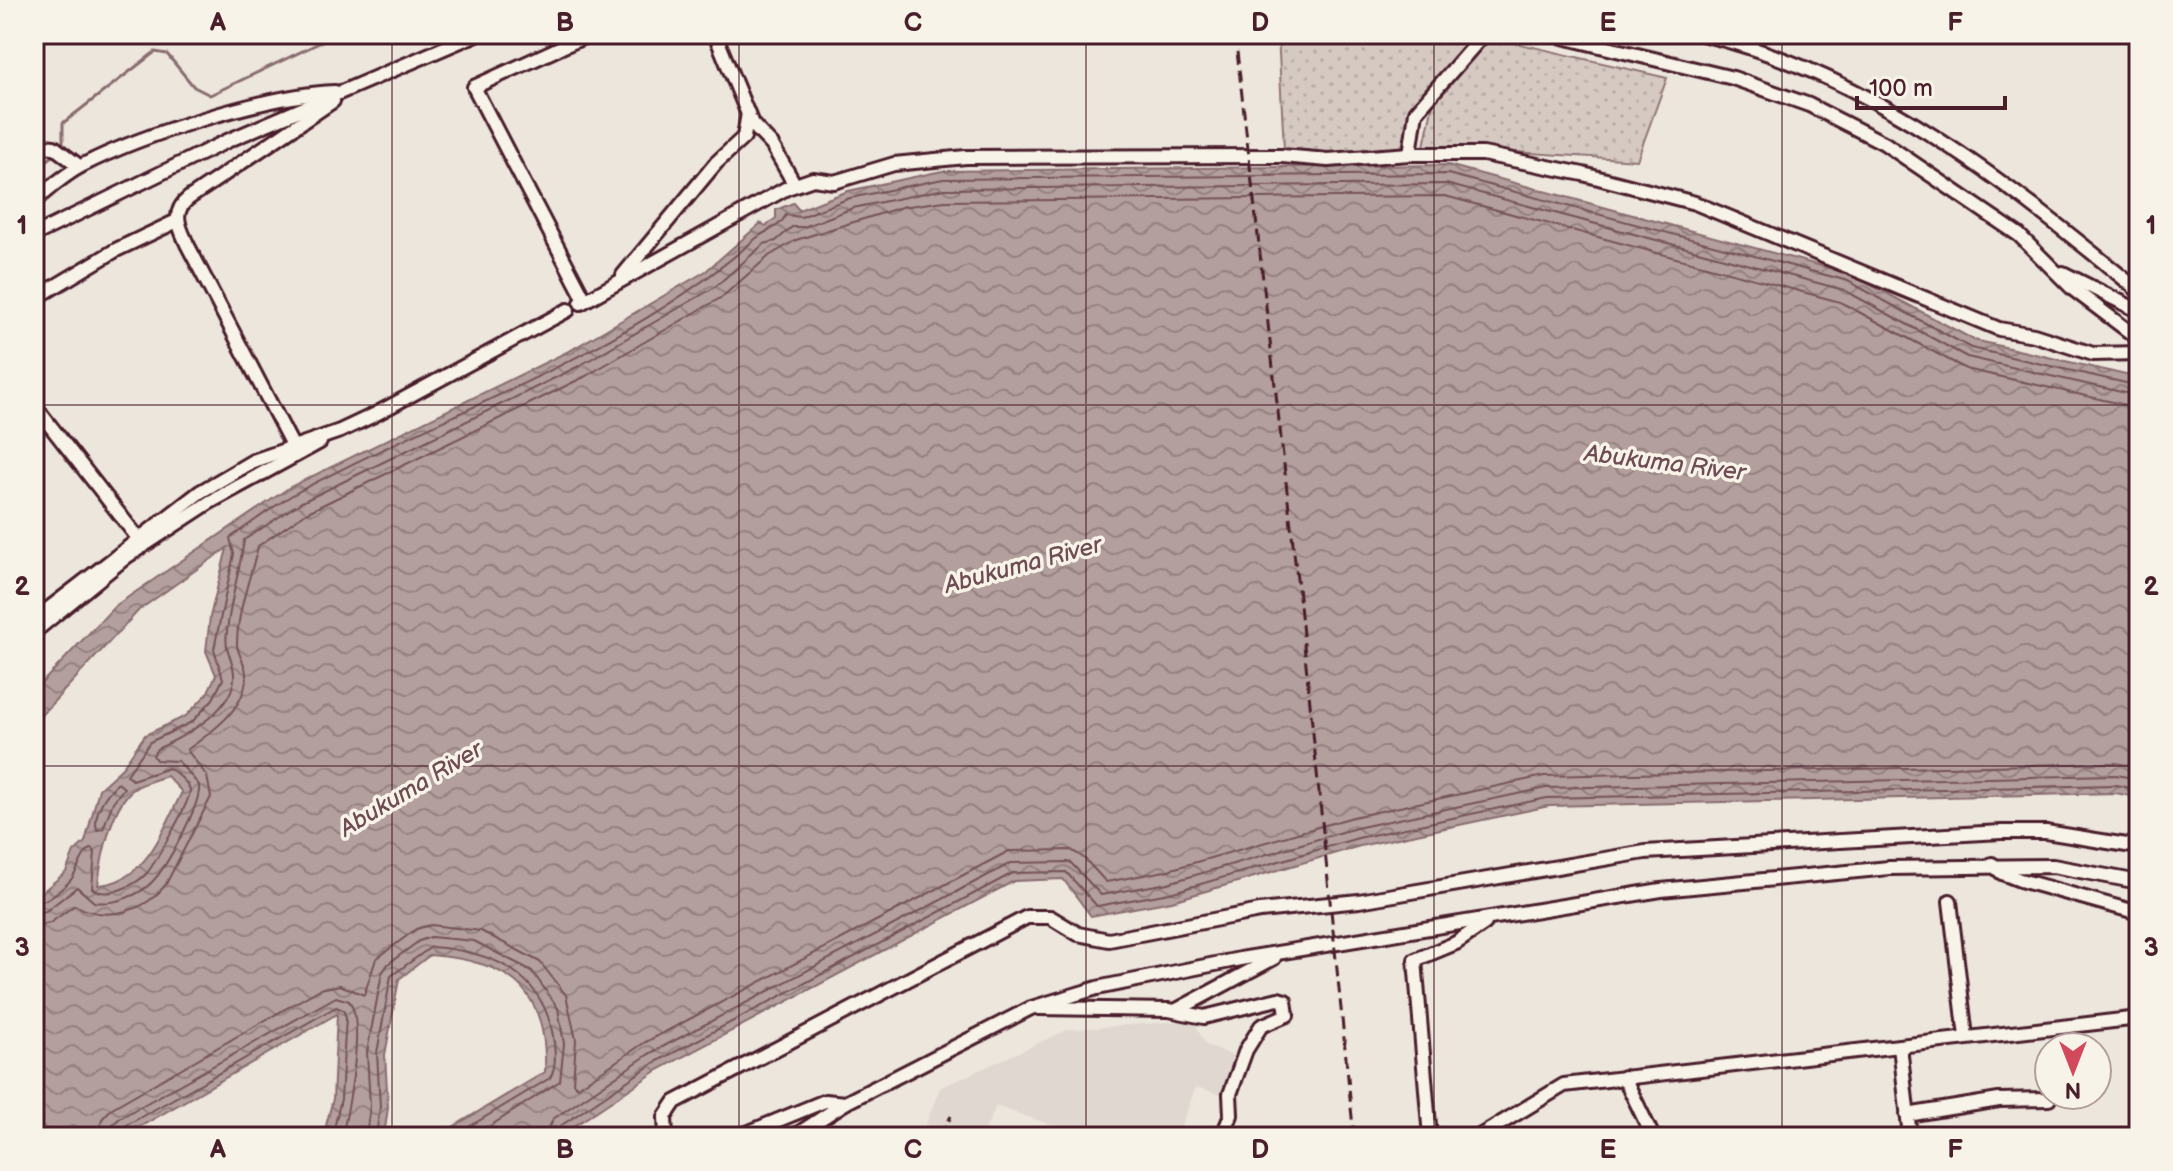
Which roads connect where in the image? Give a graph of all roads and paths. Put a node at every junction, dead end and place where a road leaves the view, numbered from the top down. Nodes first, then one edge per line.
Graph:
1 (477, 34) edge
2 (590, 34) edge
3 (715, 34) edge
4 (1484, 34) edge
5 (1550, 34) edge
6 (1702, 34) edge
7 (346, 92) junction
8 (748, 113) junction
9 (34, 145) edge
10 (1410, 154) junction
11 (79, 166) junction
12 (795, 185) junction
13 (34, 201) edge
14 (177, 221) junction
15 (34, 235) edge
16 (2056, 270) junction
17 (618, 280) junction
18 (2139, 291) edge
19 (34, 299) edge
20 (568, 310) dead end
21 (2139, 311) edge
22 (2139, 339) edge
23 (2139, 353) edge
24 (34, 405) edge
25 (340, 431) junction
26 (292, 445) junction
27 (138, 538) junction
28 (34, 620) edge
29 (34, 632) edge
30 (2139, 847) edge
31 (1992, 864) junction
32 (2139, 882) edge
33 (1950, 901) dead end
34 (2139, 913) edge
35 (1490, 920) junction
36 (1283, 953) junction
37 (1031, 1008) junction
38 (1175, 1011) junction
39 (2139, 1018) edge
40 (1966, 1037) junction
41 (1900, 1046) junction
42 (1624, 1077) junction
43 (2033, 1099) edge
44 (845, 1103) junction
45 (1907, 1115) junction
46 (665, 1136) edge
47 (737, 1137) edge
48 (793, 1137) edge
49 (1222, 1137) edge
50 (1430, 1137) edge
51 (1478, 1137) edge
52 (1653, 1137) edge
53 (1910, 1137) edge

1 - 7 street
2 - 17 street
3 - 8 street
4 - 10 street
5 - 16 street
6 - 18 street
7 - 11 street
7 - 14 street
7 - 15 street
8 - 12 street
8 - 17 street
9 - 11 street
10 - 12 street
10 - 23 street
11 - 13 street
12 - 17 street
14 - 19 street
14 - 26 street
16 - 21 street
16 - 22 street
20 - 25 street
24 - 27 street
25 - 26 street
25 - 29 street
26 - 27 street
27 - 28 street
30 - 46 street
31 - 32 street
31 - 34 street
31 - 35 street
33 - 40 street
35 - 36 street
35 - 50 street
36 - 37 street
36 - 38 street
37 - 38 street
37 - 44 street
38 - 49 street
39 - 40 street
40 - 41 street
41 - 42 street
41 - 45 street
42 - 51 street
42 - 52 street
43 - 45 street
44 - 47 street
44 - 48 street
45 - 53 street

